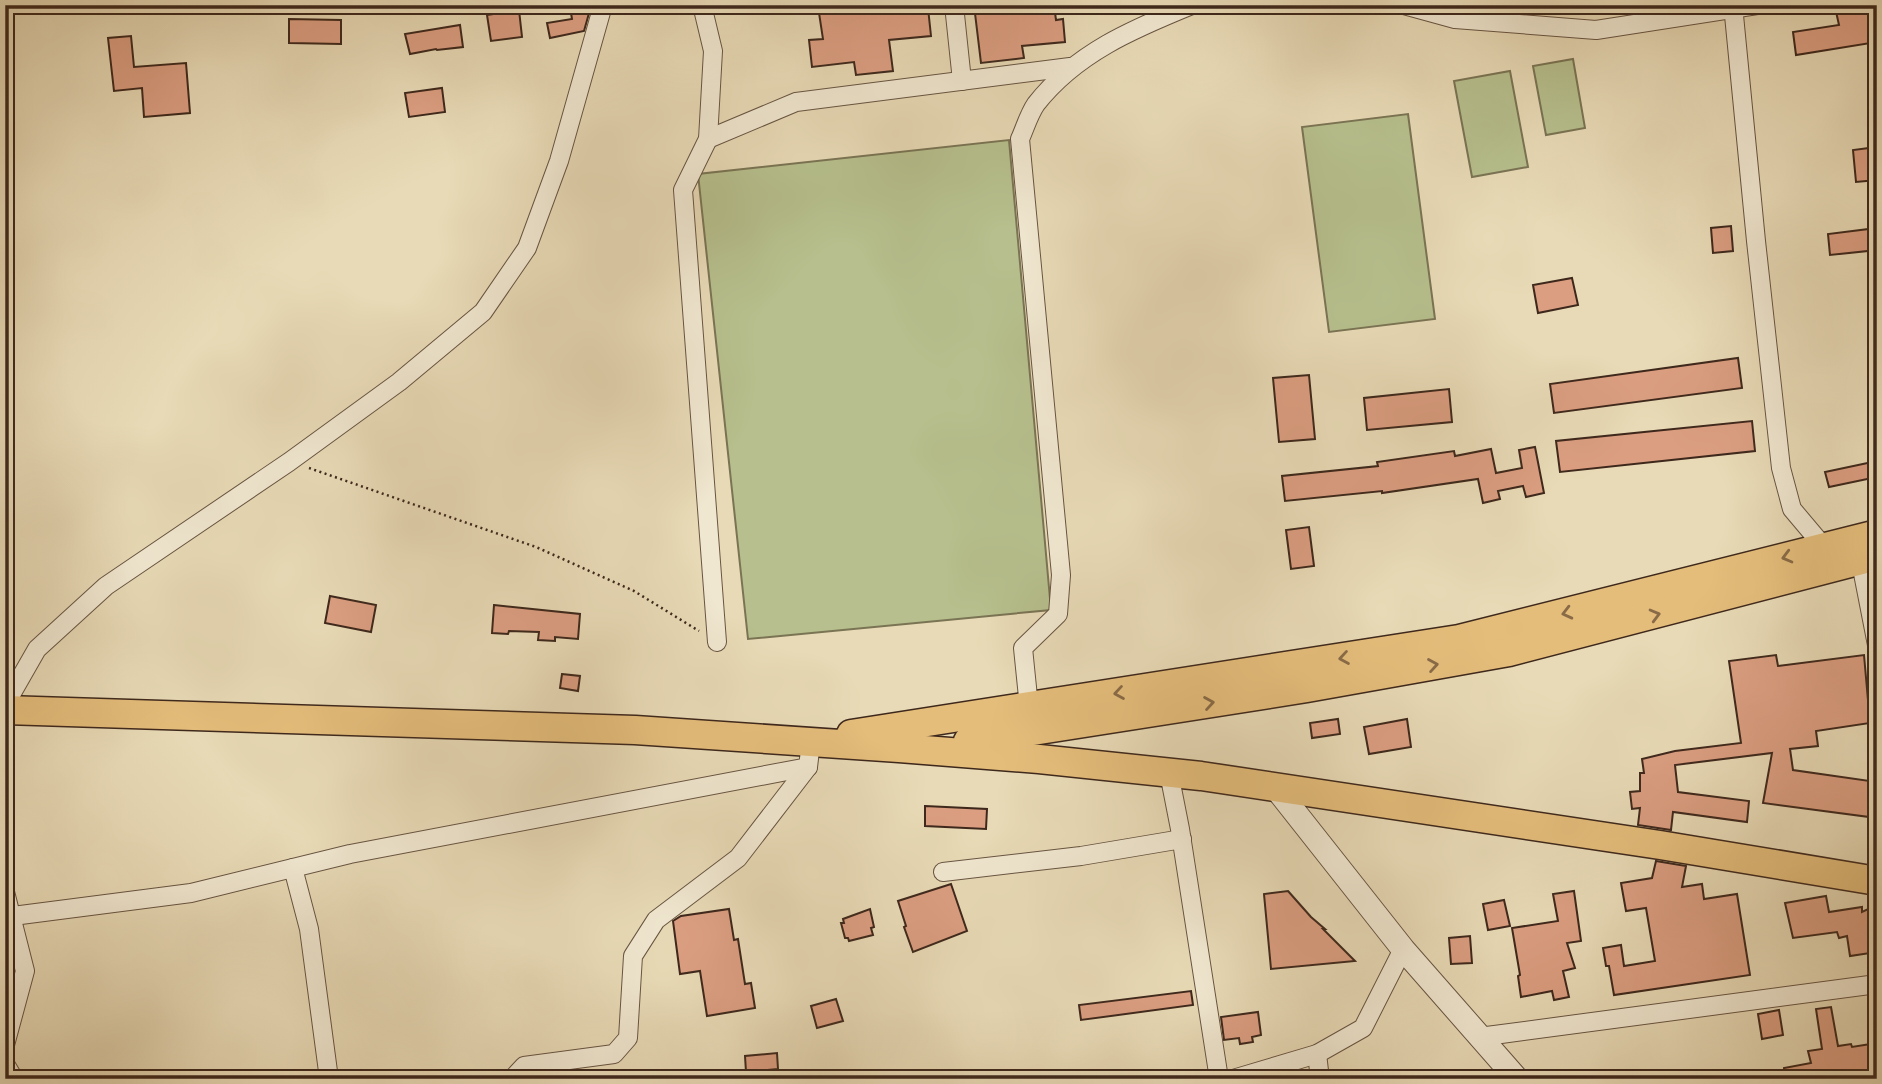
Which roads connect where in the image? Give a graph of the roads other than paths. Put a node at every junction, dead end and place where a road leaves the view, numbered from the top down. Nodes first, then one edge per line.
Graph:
1 (604, 5) edge
2 (702, 5) edge
3 (954, 5) edge
4 (1192, 5) edge
5 (1404, 5) edge
6 (1757, 5) edge
7 (1733, 7) edge
8 (1070, 67) junction
9 (961, 81) junction
10 (708, 139) junction
11 (1824, 547) junction
12 (1868, 547) edge
13 (1875, 617) edge
14 (717, 642) road end
15 (1877, 645) edge
16 (5, 708) edge
17 (1033, 733) junction
18 (810, 754) junction
19 (1170, 773) junction
20 (1275, 787) junction
21 (1182, 839) junction
22 (293, 868) junction
23 (943, 872) dead end
24 (1877, 881) edge
25 (5, 892) edge
26 (9, 917) edge
27 (1403, 949) junction
28 (1877, 984) edge
29 (1479, 1037) junction
30 (5, 1045) edge
31 (1317, 1054) junction
32 (5, 1064) edge
33 (14, 1079) edge
34 (329, 1079) edge
35 (512, 1079) edge
36 (1219, 1079) edge
37 (1233, 1079) edge
38 (1320, 1079) edge
39 (1517, 1079) edge

1 - 16 street
2 - 10 street
3 - 9 street
4 - 8 street
5 - 7 street
6 - 7 street
7 - 11 street
8 - 9 street
8 - 17 street
9 - 10 street
10 - 14 street
11 - 12 main road
11 -> 17 main road
12 - 13 street
17 -> 12 main road
13 - 15 street
16 - 18 main road
17 - 18 main road
17 - 18 main road
17 - 19 main road
18 - 22 street
18 - 35 street
19 - 20 main road
19 - 21 street
20 - 24 main road
20 - 27 street
21 - 23 street
21 - 36 street
22 - 26 street
22 - 34 street
25 - 26 street
26 - 30 street
27 - 29 street
27 - 31 street
28 - 29 street
29 - 39 street
31 - 37 street
31 - 38 street
32 - 33 street

